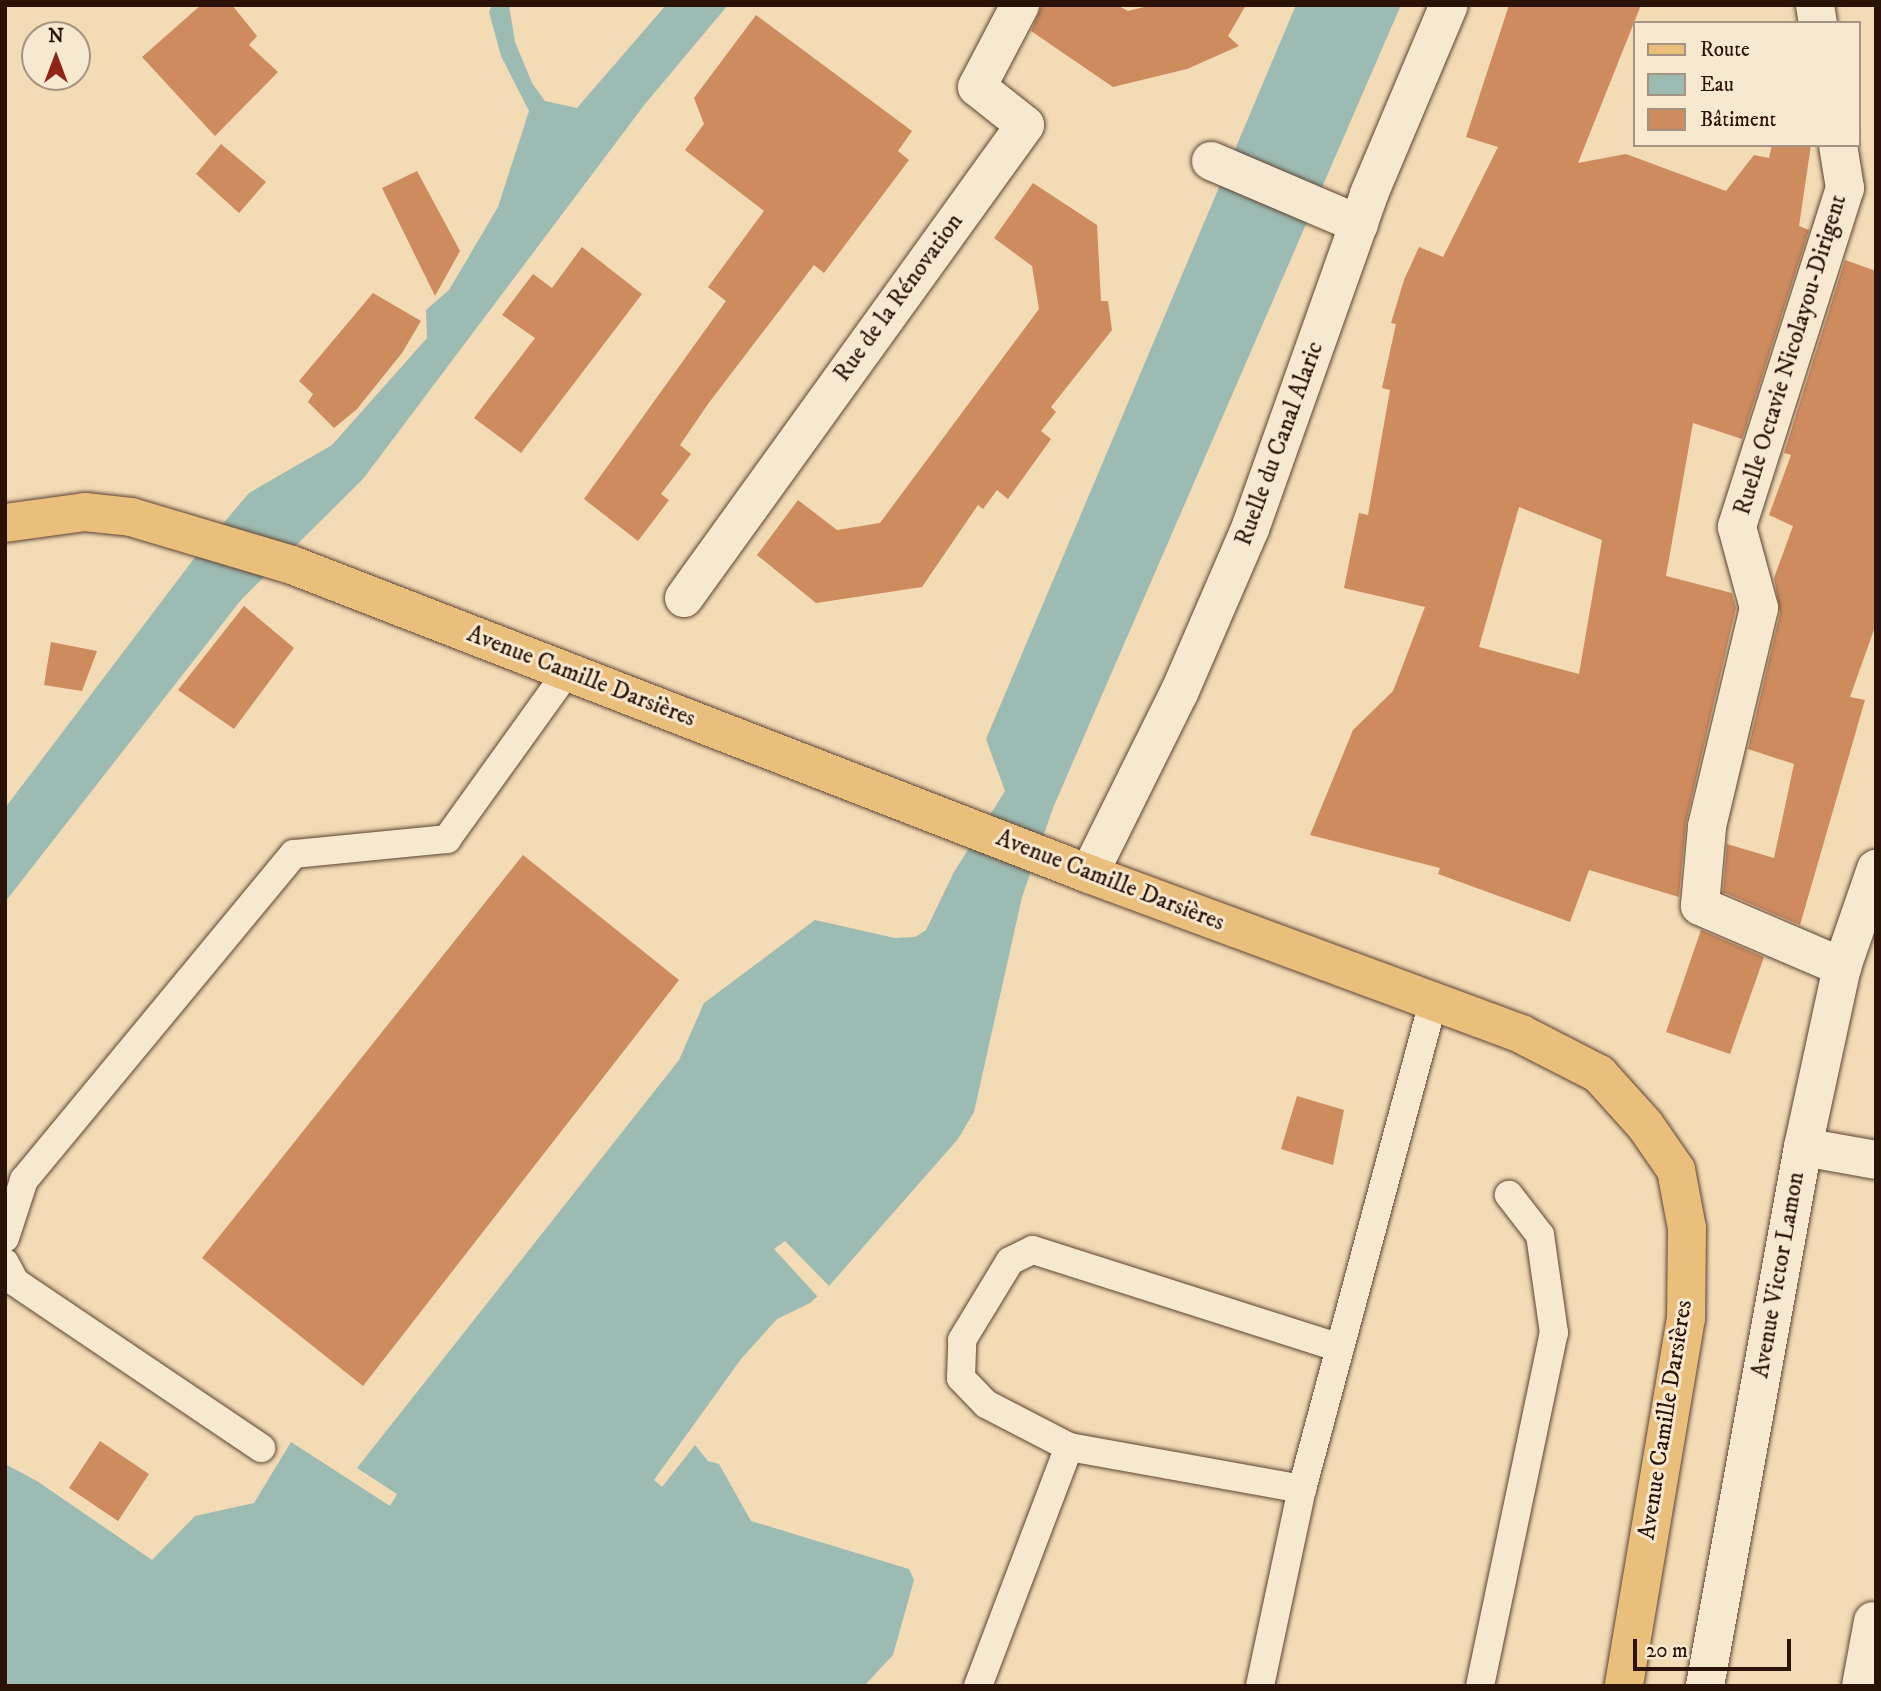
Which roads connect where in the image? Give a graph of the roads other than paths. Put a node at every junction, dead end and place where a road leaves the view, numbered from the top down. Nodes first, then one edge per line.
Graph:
1 (1020, 5) edge
2 (1449, 5) edge
3 (1838, 147) edge
4 (1211, 161) dead end
5 (1359, 224) junction
6 (5, 523) edge
7 (684, 598) dead end
8 (567, 672) junction
9 (1876, 869) edge
10 (1089, 874) junction
11 (1842, 967) junction
12 (1433, 1002) junction
13 (1803, 1147) junction
14 (1876, 1160) edge
15 (1509, 1195) dead end
16 (5, 1238) edge
17 (5, 1262) edge
18 (1340, 1348) junction
19 (1069, 1447) junction
20 (261, 1448) dead end
21 (1302, 1489) junction
22 (1873, 1621) dead end
23 (978, 1686) edge
24 (1260, 1686) edge
25 (1480, 1686) edge
26 (1624, 1686) edge
27 (1705, 1686) edge
28 (1861, 1686) edge

1 - 7 street, Rue de la Rénovation
2 - 5 street, Ruelle du Canal Alaric
3 - 11 street, Ruelle Octavie Nicolayou-Dirigent
4 - 5 street
5 - 10 street, Ruelle du Canal Alaric
6 - 8 main road, Avenue Camille Darsières
8 - 10 main road, Avenue Camille Darsières
8 - 16 lane
9 - 11 street, Avenue Victor Lamon
10 - 12 main road, Avenue Camille Darsières
11 - 13 street, Avenue Victor Lamon
12 - 18 lane
12 - 26 main road, Avenue Camille Darsières
13 - 14 street
13 - 27 street, Avenue Victor Lamon
15 - 25 lane
17 - 20 lane
18 - 19 lane
18 - 21 lane
19 - 21 lane
19 - 23 lane
21 - 24 lane
22 - 28 street

